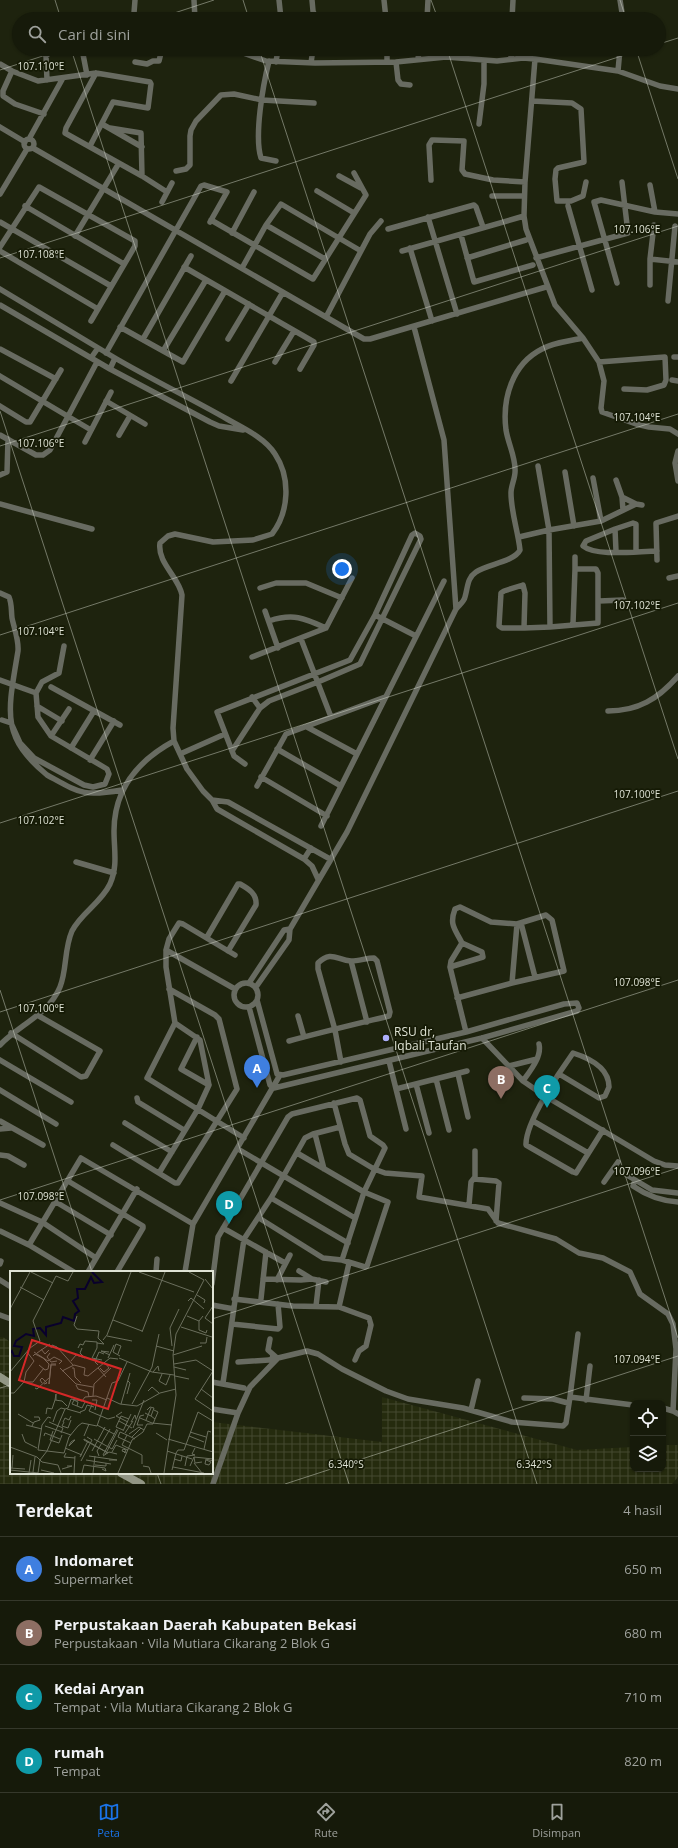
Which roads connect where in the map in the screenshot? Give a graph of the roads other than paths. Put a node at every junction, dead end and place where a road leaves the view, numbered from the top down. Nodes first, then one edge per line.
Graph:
1 (135, 0) edge
2 (194, 0) edge
3 (279, 0) edge
4 (312, 0) edge
5 (384, 0) edge
6 (428, 0) edge
7 (513, 0) edge
8 (620, 0) edge
9 (134, 12) edge
10 (195, 12) edge
11 (280, 12) edge
12 (313, 12) edge
13 (385, 12) edge
14 (427, 12) edge
15 (512, 12) edge
16 (622, 12) edge
17 (46, 56) edge
18 (83, 56) edge
19 (160, 56) edge
20 (254, 56) edge
21 (277, 56) edge
22 (312, 56) edge
23 (387, 56) edge
24 (619, 56) edge
25 (418, 58) joint
26 (511, 59) joint
27 (535, 59) junction
28 (484, 60) junction
29 (269, 61) junction
30 (135, 62) dead end
31 (276, 62) junction
32 (387, 62) junction
33 (396, 62) junction
34 (311, 63) junction
35 (0, 64) edge
36 (12, 71) junction
37 (618, 71) junction
38 (96, 73) junction
39 (87, 75) junction
40 (63, 78) junction
41 (47, 80) junction
42 (410, 86) dead end
43 (678, 89) edge
44 (262, 100) junction
45 (532, 101) junction
46 (314, 103) dead end
47 (44, 114) junction
48 (102, 124) junction
49 (479, 124) dead end
50 (0, 127) edge
51 (110, 128) junction
52 (27, 140) junction
53 (90, 146) junction
54 (142, 147) junction
55 (30, 148) junction
56 (276, 161) dead end
57 (118, 162) junction
58 (176, 171) dead end
59 (354, 173) dead end
60 (142, 176) junction
61 (339, 176) dead end
62 (431, 180) dead end
63 (525, 182) junction
64 (586, 182) dead end
65 (622, 182) dead end
66 (172, 183) dead end
67 (650, 184) dead end
68 (103, 187) junction
69 (361, 188) junction
70 (317, 191) dead end
71 (167, 192) junction
72 (254, 192) dead end
73 (0, 194) edge
74 (492, 196) dead end
75 (524, 196) junction
76 (162, 202) dead end
77 (26, 206) junction
78 (568, 206) dead end
79 (626, 206) junction
80 (655, 212) junction
81 (87, 213) junction
82 (354, 213) junction
83 (678, 214) edge
84 (524, 216) junction
85 (428, 217) junction
86 (381, 221) dead end
87 (0, 222) edge
88 (654, 224) dead end
89 (266, 225) junction
90 (675, 226) dead end
91 (483, 227) junction
92 (12, 229) junction
93 (388, 229) dead end
94 (176, 231) junction
95 (232, 233) junction
96 (460, 235) junction
97 (75, 236) junction
98 (339, 237) junction
99 (526, 240) dead end
100 (605, 240) junction
101 (435, 241) junction
102 (254, 246) junction
103 (579, 246) junction
104 (0, 247) edge
105 (410, 248) junction
106 (0, 250) edge
107 (362, 250) junction
108 (402, 251) dead end
109 (191, 256) dead end
110 (467, 258) junction
111 (536, 258) junction
112 (325, 259) junction
113 (650, 259) junction
114 (671, 262) junction
115 (678, 262) edge
116 (124, 264) junction
117 (533, 265) dead end
118 (184, 267) junction
119 (242, 268) junction
120 (206, 280) junction
121 (617, 283) dead end
122 (650, 285) dead end
123 (111, 286) junction
124 (546, 287) dead end
125 (0, 289) edge
126 (592, 290) dead end
127 (225, 291) junction
128 (283, 292) junction
129 (668, 300) dead end
130 (249, 304) junction
131 (0, 305) edge
132 (98, 309) junction
133 (457, 314) junction
134 (269, 317) junction
135 (326, 317) junction
136 (91, 321) dead end
137 (432, 321) junction
138 (120, 327) junction
139 (414, 327) junction
140 (294, 331) junction
141 (583, 338) junction
142 (143, 339) junction
143 (228, 339) dead end
144 (98, 348) junction
145 (0, 349) edge
146 (163, 351) junction
147 (106, 353) junction
148 (91, 358) junction
149 (115, 358) junction
150 (98, 362) junction
151 (274, 362) dead end
152 (599, 362) junction
153 (110, 369) junction
154 (300, 369) dead end
155 (61, 370) dead end
156 (0, 376) edge
157 (56, 379) junction
158 (232, 381) dead end
159 (624, 389) dead end
160 (111, 392) dead end
161 (42, 401) junction
162 (106, 401) junction
163 (0, 406) edge
164 (68, 415) junction
165 (130, 416) junction
166 (145, 424) dead end
167 (91, 430) junction
168 (247, 430) junction
169 (678, 434) edge
170 (0, 435) edge
171 (119, 435) dead end
172 (8, 439) junction
173 (85, 442) dead end
174 (678, 450) edge
175 (538, 466) dead end
176 (565, 472) dead end
177 (0, 475) edge
178 (593, 478) dead end
179 (616, 480) dead end
180 (678, 481) edge
181 (622, 497) junction
182 (0, 504) edge
183 (636, 504) junction
184 (642, 505) dead end
185 (623, 510) junction
186 (678, 516) edge
187 (601, 521) junction
188 (574, 526) junction
189 (92, 529) dead end
190 (616, 529) junction
191 (549, 530) junction
192 (519, 537) junction
193 (636, 551) junction
194 (657, 551) junction
195 (616, 552) junction
196 (575, 557) dead end
197 (657, 560) dead end
198 (575, 569) junction
199 (678, 576) edge
200 (352, 578) dead end
201 (669, 578) dead end
202 (444, 581) dead end
203 (260, 588) dead end
204 (0, 593) edge
205 (342, 598) junction
206 (623, 600) dead end
207 (599, 601) junction
208 (456, 609) junction
209 (265, 611) dead end
210 (375, 615) junction
211 (382, 618) junction
212 (269, 621) junction
213 (573, 624) junction
214 (550, 626) junction
215 (326, 628) junction
216 (524, 628) junction
217 (416, 636) junction
218 (301, 639) junction
219 (64, 646) dead end
220 (278, 648) junction
221 (252, 657) dead end
222 (315, 674) junction
223 (678, 676) edge
224 (0, 680) edge
225 (318, 682) junction
226 (10, 683) junction
227 (51, 687) dead end
228 (36, 693) junction
229 (252, 697) junction
230 (385, 697) junction
231 (4, 705) dead end
232 (37, 706) junction
233 (260, 708) junction
234 (69, 709) dead end
235 (94, 711) junction
236 (608, 711) dead end
237 (2, 712) dead end
238 (331, 717) junction
239 (2, 720) junction
240 (62, 721) junction
241 (114, 722) junction
242 (120, 725) dead end
243 (307, 727) junction
244 (3, 728) dead end
245 (225, 734) junction
246 (51, 736) junction
247 (174, 741) junction
248 (71, 748) junction
249 (277, 749) junction
250 (232, 751) junction
251 (180, 754) junction
252 (357, 754) junction
253 (90, 760) junction
254 (24, 762) dead end
255 (245, 764) dead end
256 (261, 777) junction
257 (257, 786) dead end
258 (341, 786) junction
259 (122, 790) junction
260 (212, 800) junction
261 (327, 816) junction
262 (321, 826) dead end
263 (311, 848) junction
264 (304, 859) junction
265 (330, 859) junction
266 (76, 862) dead end
267 (114, 873) junction
268 (318, 879) junction
269 (519, 923) junction
270 (290, 929) junction
271 (207, 937) junction
272 (462, 943) junction
273 (166, 950) junction
274 (228, 951) junction
275 (235, 955) dead end
276 (351, 961) junction
277 (450, 967) junction
278 (535, 977) junction
279 (249, 983) junction
280 (512, 983) junction
281 (256, 987) junction
282 (170, 989) junction
283 (235, 989) junction
284 (457, 998) junction
285 (257, 1000) junction
286 (249, 1007) junction
287 (39, 1016) junction
288 (298, 1016) dead end
289 (367, 1022) junction
290 (175, 1023) junction
291 (335, 1030) junction
292 (466, 1032) junction
293 (11, 1033) junction
294 (197, 1037) junction
295 (304, 1037) junction
296 (482, 1038) junction
297 (289, 1041) dead end
298 (539, 1044) dead end
299 (0, 1045) edge
300 (404, 1046) junction
301 (407, 1056) junction
302 (537, 1059) junction
303 (0, 1060) edge
304 (389, 1061) junction
305 (341, 1062) junction
306 (509, 1066) junction
307 (313, 1069) junction
308 (467, 1071) dead end
309 (458, 1074) junction
310 (559, 1074) junction
311 (280, 1075) junction
312 (316, 1079) junction
313 (436, 1079) junction
314 (523, 1081) junction
315 (416, 1084) junction
316 (209, 1086) junction
317 (272, 1088) junction
318 (396, 1089) junction
319 (0, 1090) edge
320 (545, 1096) junction
321 (137, 1098) dead end
322 (71, 1102) dead end
323 (334, 1103) junction
324 (198, 1109) junction
325 (468, 1117) dead end
326 (216, 1120) junction
327 (0, 1121) edge
328 (533, 1121) junction
329 (125, 1123) dead end
330 (56, 1124) dead end
331 (340, 1127) junction
332 (11, 1128) junction
333 (0, 1129) edge
334 (406, 1129) dead end
335 (184, 1130) junction
336 (449, 1130) dead end
337 (602, 1130) junction
338 (429, 1133) dead end
339 (315, 1134) junction
340 (244, 1138) junction
341 (43, 1145) dead end
342 (113, 1145) dead end
343 (238, 1149) junction
344 (475, 1151) dead end
345 (172, 1152) junction
346 (297, 1153) junction
347 (588, 1153) junction
348 (0, 1155) edge
349 (262, 1162) junction
350 (618, 1162) dead end
351 (24, 1165) dead end
352 (678, 1166) edge
353 (615, 1168) junction
354 (324, 1169) junction
355 (374, 1169) junction
356 (159, 1173) junction
357 (284, 1174) junction
358 (474, 1179) junction
359 (68, 1180) junction
360 (636, 1180) junction
361 (604, 1182) dead end
362 (137, 1189) junction
363 (364, 1192) junction
364 (678, 1193) edge
365 (271, 1198) junction
366 (56, 1202) junction
367 (678, 1202) edge
368 (0, 1203) edge
369 (469, 1205) junction
370 (124, 1213) junction
371 (259, 1218) junction
372 (355, 1218) junction
373 (496, 1221) junction
374 (42, 1222) junction
375 (193, 1224) junction
376 (223, 1228) junction
377 (0, 1231) edge
378 (111, 1235) junction
379 (244, 1239) junction
380 (348, 1243) junction
381 (29, 1245) junction
382 (266, 1252) junction
383 (290, 1255) dead end
384 (96, 1258) junction
385 (156, 1259) dead end
386 (342, 1260) junction
387 (285, 1263) junction
388 (349, 1263) junction
389 (72, 1271) edge
390 (89, 1271) edge
391 (118, 1271) edge
392 (156, 1271) edge
393 (185, 1271) edge
394 (299, 1271) dead end
395 (213, 1275) edge
396 (263, 1279) junction
397 (312, 1279) junction
398 (0, 1280) edge
399 (277, 1280) junction
400 (319, 1280) junction
401 (326, 1282) dead end
402 (10, 1286) edge
403 (234, 1299) junction
404 (261, 1299) dead end
405 (278, 1304) junction
406 (213, 1305) edge
407 (316, 1306) junction
408 (339, 1308) junction
409 (234, 1309) junction
410 (0, 1315) edge
411 (10, 1319) edge
412 (232, 1324) junction
413 (578, 1334) dead end
414 (270, 1339) dead end
415 (275, 1357) junction
416 (356, 1360) dead end
417 (238, 1362) dead end
418 (590, 1366) dead end
419 (0, 1377) edge
420 (478, 1381) dead end
421 (213, 1382) edge
422 (10, 1383) edge
423 (223, 1383) junction
424 (244, 1388) dead end
425 (524, 1398) dead end
426 (569, 1400) junction
427 (586, 1400) junction
428 (630, 1405) edge
429 (213, 1409) edge
430 (666, 1409) edge
431 (471, 1410) junction
432 (676, 1412) edge
433 (238, 1413) junction
434 (123, 1474) edge
435 (141, 1484) edge
436 (214, 1484) edge

1 - 9 street
2 - 10 street
3 - 11 street
4 - 12 street
5 - 13 street
6 - 14 street
7 - 15 street
8 - 16 street
17 - 41 street
18 - 39 street
19 - 30 street
20 - 29 street
21 - 31 street
22 - 34 street
23 - 32 street
24 - 37 street
25 - 28 street
25 - 33 street
26 - 27 street
26 - 28 street
27 - 37 street
27 - 45 street
28 - 49 street
29 - 31 street
29 - 44 street
31 - 34 street
32 - 33 street
32 - 34 street
33 - 42 street
35 - 36 street
36 - 41 street
36 - 47 street
37 - 43 street
38 - 39 street
38 - 48 street
38 - 53 street
39 - 40 street
40 - 41 street
40 - 47 street
44 - 46 street
44 - 56 street
44 - 58 street
45 - 63 street
45 - 64 street
47 - 52 street
48 - 51 street
48 - 53 street
50 - 52 street
51 - 54 street
51 - 54 street
52 - 55 street
52 - 55 street
53 - 57 street
54 - 60 street
55 - 68 street
55 - 73 street
57 - 60 street
57 - 68 street
59 - 69 street
60 - 71 street
61 - 69 street
62 - 63 street
63 - 75 street
65 - 79 street
66 - 71 street
67 - 80 street
68 - 81 street
68 - 94 street
69 - 82 street
70 - 82 street
71 - 76 street
72 - 95 street
74 - 75 street
75 - 84 street
77 - 81 street
77 - 92 street
77 - 97 street
78 - 103 street
79 - 80 street
79 - 100 street
79 - 100 street
80 - 83 street
81 - 97 street
81 - 116 street
82 - 98 street
84 - 91 street
84 - 111 street
85 - 91 street
85 - 93 street
85 - 101 street
86 - 107 street
87 - 92 street
88 - 113 street
89 - 98 street
89 - 102 street
89 - 112 street
90 - 114 street
91 - 96 street
92 - 104 street
92 - 123 street
94 - 95 street
94 - 119 street
94 - 138 street
95 - 102 street
96 - 101 street
96 - 110 street
97 - 116 street
98 - 107 street
98 - 112 street
99 - 110 street
100 - 103 street
100 - 121 street
101 - 105 street
101 - 133 street
102 - 112 street
102 - 119 street
103 - 111 street
103 - 126 street
105 - 108 street
105 - 137 street
106 - 132 street
107 - 135 street
109 - 118 street
110 - 117 street
111 - 141 street
113 - 114 street
113 - 122 street
114 - 115 street
114 - 129 street
116 - 123 street
118 - 120 street
118 - 142 street
119 - 128 street
120 - 127 street
120 - 146 street
123 - 132 street
124 - 133 street
125 - 144 street
127 - 130 street
127 - 146 street
128 - 134 street
128 - 135 street
130 - 134 street
130 - 143 street
131 - 148 street
132 - 136 street
133 - 137 street
134 - 140 street
134 - 158 street
135 - 139 street
137 - 139 street
138 - 142 street
138 - 147 street
139 - 208 street
140 - 151 street
140 - 154 street
141 - 152 street
141 - 192 street
142 - 146 street
144 - 147 street
144 - 148 street
145 - 157 street
147 - 149 street
148 - 150 street
149 - 153 street
149 - 168 street
150 - 153 street
150 - 164 street
152 - 159 street
152 - 169 street
153 - 168 street
155 - 157 street
156 - 161 street
157 - 161 street
160 - 162 street
161 - 163 street
161 - 164 street
162 - 165 street
162 - 167 street
164 - 167 street
164 - 172 street
165 - 166 street
165 - 171 street
167 - 173 street
168 - 247 street
170 - 172 street
172 - 177 street
174 - 180 street
175 - 191 street
176 - 188 street
178 - 187 street
179 - 181 street
181 - 183 street
181 - 185 street
182 - 189 street
183 - 184 street
183 - 185 street
185 - 187 street
186 - 194 street
187 - 188 street
188 - 191 street
190 - 193 street
190 - 195 street
190 - 195 street
191 - 192 street
191 - 214 street
192 - 208 street
193 - 194 street
193 - 195 street
194 - 197 street
196 - 198 street
198 - 207 street
198 - 213 street
199 - 201 street
200 - 205 street
202 - 217 street
203 - 205 street
204 - 226 street
205 - 215 street
206 - 207 street
207 - 213 street
208 - 265 street
209 - 212 street
210 - 211 street
210 - 211 street
210 - 222 street
211 - 217 street
211 - 225 street
212 - 215 street
212 - 220 street
213 - 214 street
214 - 216 street
215 - 218 street
216 - 216 street
217 - 230 street
218 - 220 street
218 - 222 street
219 - 228 street
220 - 221 street
222 - 225 street
222 - 229 street
223 - 236 street
224 - 226 street
225 - 233 street
225 - 238 street
226 - 228 street
226 - 231 street
227 - 235 street
228 - 232 street
229 - 233 street
229 - 245 street
230 - 238 street
230 - 252 street
232 - 240 street
232 - 246 street
233 - 250 street
234 - 240 street
235 - 241 street
235 - 248 street
237 - 239 street
238 - 243 street
239 - 244 street
239 - 253 street
240 - 246 street
241 - 242 street
241 - 253 street
243 - 249 street
243 - 252 street
245 - 250 street
245 - 251 street
246 - 248 street
247 - 251 street
247 - 259 street
248 - 253 street
249 - 256 street
249 - 258 street
250 - 255 street
251 - 260 street
252 - 258 street
254 - 259 street
256 - 257 street
256 - 261 street
258 - 261 street
259 - 267 street
260 - 263 street
260 - 264 street
261 - 262 street
263 - 264 street
263 - 265 street
264 - 268 street
265 - 268 street
266 - 267 street
267 - 287 street
268 - 270 street
269 - 272 street
269 - 278 street
269 - 278 street
269 - 280 street
270 - 279 street
270 - 281 street
271 - 273 street
271 - 274 street
271 - 274 street
272 - 277 street
272 - 277 street
273 - 282 street
273 - 283 street
274 - 275 street
276 - 289 street
276 - 289 street
276 - 291 street
277 - 284 street
278 - 280 street
279 - 281 street
279 - 283 street
280 - 284 street
281 - 285 street
282 - 290 street
282 - 326 street
283 - 286 street
284 - 292 street
285 - 286 street
285 - 311 street
286 - 317 street
287 - 293 street
287 - 293 street
288 - 295 street
289 - 291 street
290 - 294 street
290 - 324 street
291 - 295 street
291 - 305 street
292 - 296 street
292 - 300 street
293 - 299 street
294 - 316 street
294 - 316 street
295 - 297 street
296 - 301 street
296 - 306 street
298 - 302 street
300 - 301 street
300 - 305 street
301 - 304 street
302 - 306 street
302 - 314 street
303 - 322 street
304 - 312 street
304 - 318 street
305 - 307 street
306 - 314 street
307 - 311 street
307 - 312 street
308 - 309 street
309 - 313 street
309 - 325 street
310 - 310 street
310 - 320 street
311 - 317 street
312 - 317 street
313 - 315 street
313 - 336 street
314 - 320 street
315 - 318 street
315 - 338 street
316 - 324 street
317 - 340 street
318 - 334 street
319 - 330 street
320 - 328 street
320 - 337 street
321 - 335 street
323 - 331 street
323 - 349 street
323 - 355 street
324 - 326 street
324 - 335 street
326 - 340 street
326 - 356 street
327 - 332 street
328 - 347 street
328 - 347 street
329 - 345 street
331 - 339 street
331 - 355 street
332 - 333 street
332 - 341 street
335 - 345 street
337 - 347 street
337 - 352 street
339 - 346 street
339 - 354 street
340 - 343 street
342 - 356 street
343 - 349 street
343 - 375 street
344 - 358 street
345 - 356 street
346 - 354 street
346 - 357 street
348 - 351 street
349 - 357 street
349 - 376 street
350 - 353 street
353 - 360 street
353 - 361 street
354 - 363 street
355 - 363 street
355 - 369 street
357 - 365 street
357 - 372 street
358 - 369 street
358 - 373 street
359 - 362 street
359 - 366 street
359 - 370 street
360 - 364 street
360 - 367 street
362 - 370 street
362 - 375 street
363 - 372 street
363 - 388 street
365 - 371 street
365 - 380 street
366 - 374 street
366 - 378 street
368 - 374 street
369 - 373 street
370 - 378 street
370 - 391 street
371 - 379 street
371 - 386 street
372 - 380 street
373 - 432 street
374 - 381 street
374 - 384 street
375 - 393 street
376 - 379 street
376 - 395 street
377 - 381 street
378 - 384 street
379 - 382 street
379 - 403 street
380 - 386 street
381 - 389 street
382 - 387 street
382 - 396 street
383 - 387 street
384 - 390 street
385 - 392 street
386 - 388 street
387 - 399 street
388 - 408 street
394 - 397 street
396 - 399 street
396 - 404 street
397 - 399 street
397 - 400 street
398 - 402 street
400 - 401 street
400 - 407 street
403 - 405 street
403 - 409 street
405 - 407 street
405 - 412 street
406 - 409 street
407 - 408 street
408 - 416 street
409 - 412 street
410 - 411 street
412 - 423 street
413 - 426 street
414 - 415 street
415 - 417 street
415 - 431 street
415 - 433 street
418 - 427 street
419 - 422 street
420 - 431 street
421 - 423 street
423 - 424 street
425 - 426 street
426 - 427 street
426 - 431 street
427 - 428 street
429 - 433 street
430 - 432 street
433 - 436 street
434 - 435 street

